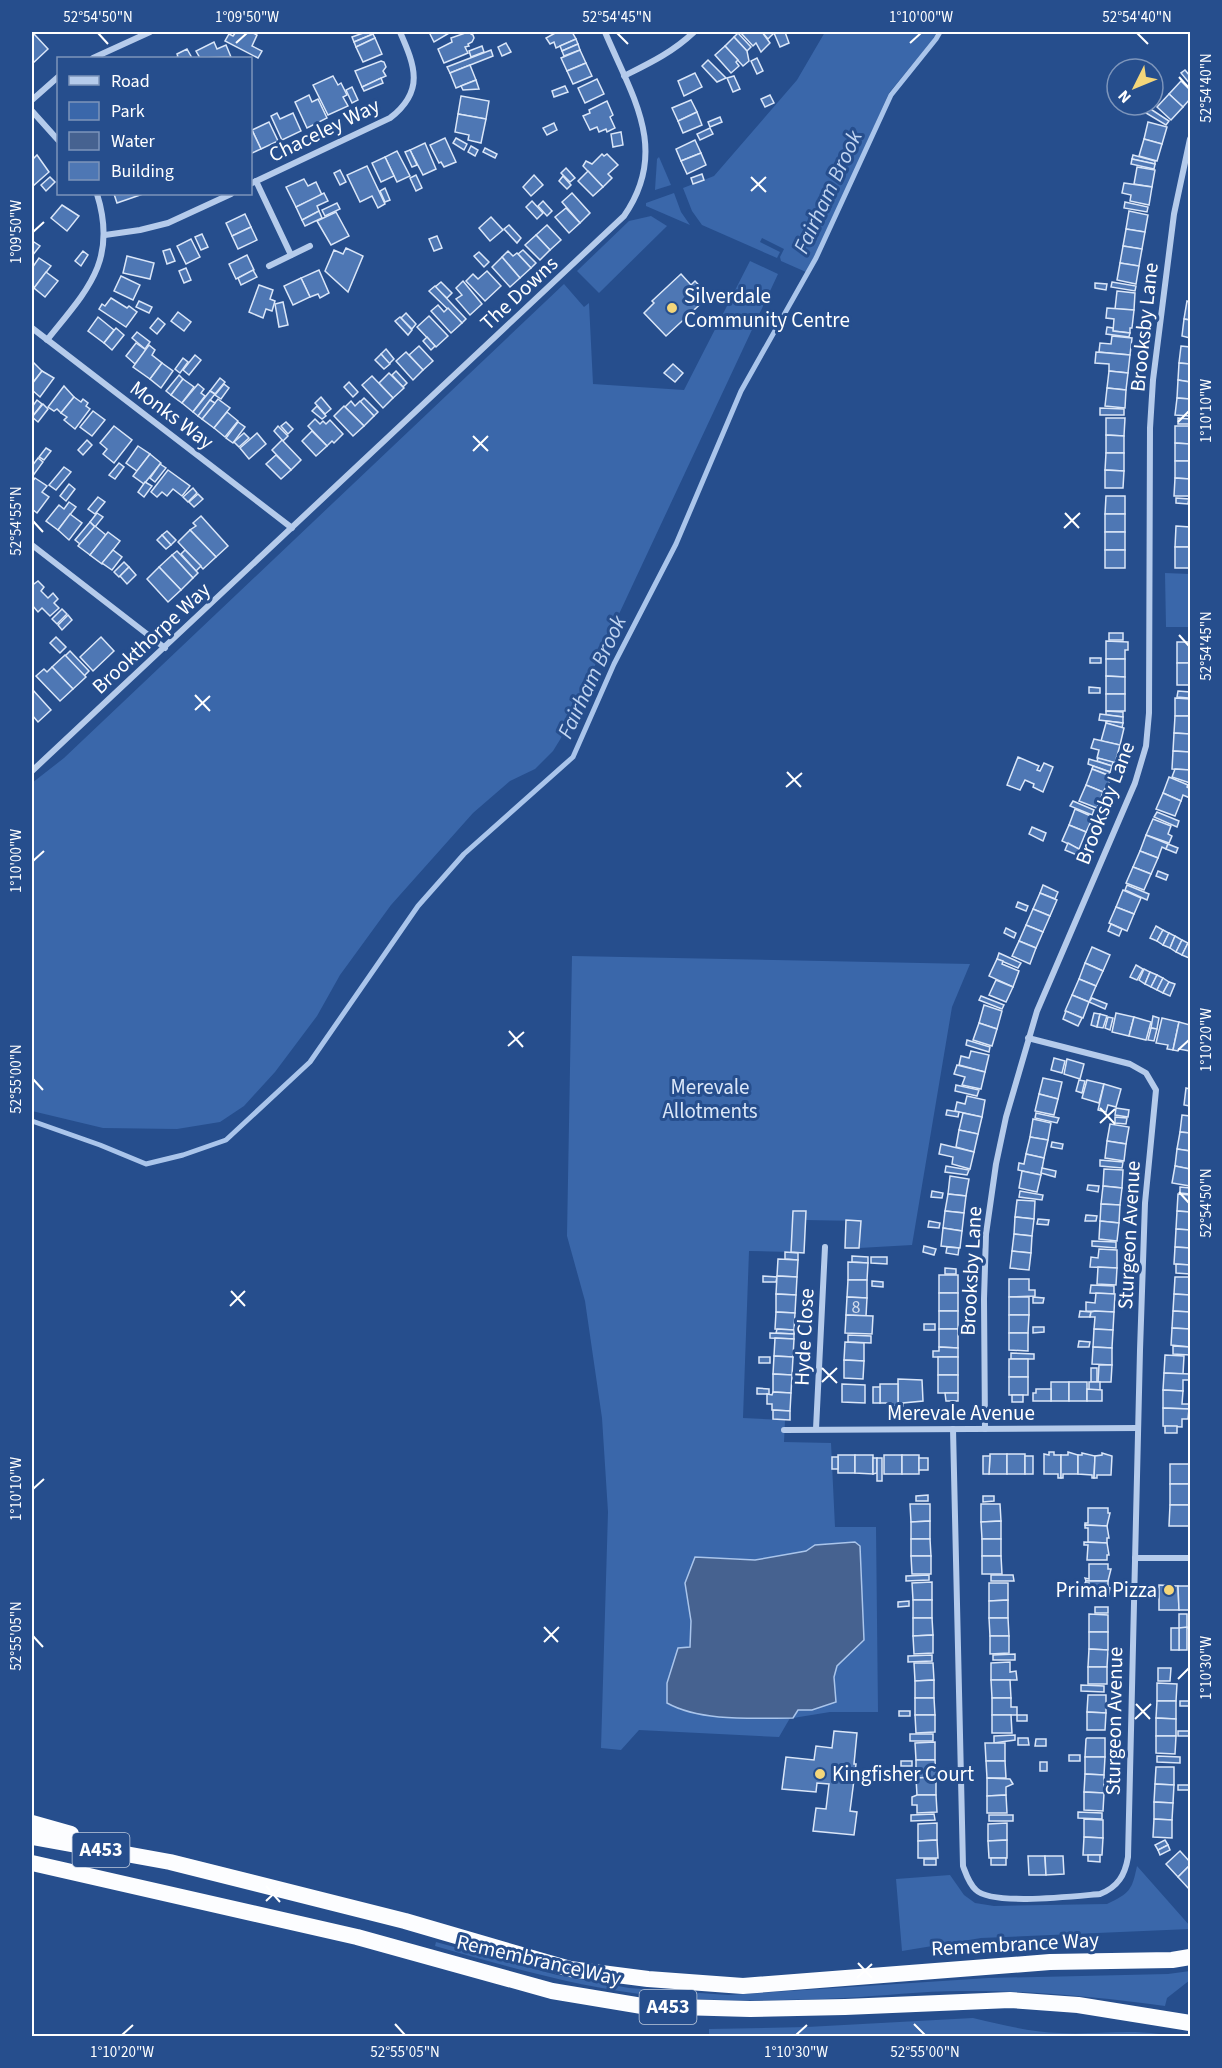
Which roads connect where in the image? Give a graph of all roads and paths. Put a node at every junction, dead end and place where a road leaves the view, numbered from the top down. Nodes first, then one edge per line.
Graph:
1 (150, 32) edge
2 (400, 32) edge
3 (605, 32) edge
4 (694, 32) edge
5 (95, 57) edge
6 (624, 76) junction
7 (57, 78) edge
8 (32, 100) edge
9 (32, 111) edge
10 (57, 139) edge
11 (1191, 139) edge
12 (253, 183) edge
13 (97, 195) edge
14 (229, 195) edge
15 (105, 234) junction
16 (309, 246) dead end
17 (291, 255) junction
18 (269, 266) dead end
19 (32, 328) edge
20 (47, 340) junction
21 (292, 528) junction
22 (32, 545) edge
23 (165, 648) junction
24 (32, 771) edge
25 (1028, 1038) junction
26 (825, 1247) dead end
27 (1138, 1428) junction
28 (816, 1429) junction
29 (953, 1429) junction
30 (985, 1429) junction
31 (784, 1430) dead end
32 (1135, 1558) junction
33 (1191, 1558) edge
34 (32, 1823) edge
35 (32, 1837) edge
36 (170, 1862) junction
37 (32, 1863) edge
38 (32, 1875) edge
39 (156, 1891) junction
40 (1191, 1957) edge
41 (1191, 2023) edge

1 - 5 street
2 - 12 street, Chaceley Way
3 - 6 street, The Downs
4 - 6 street
6 - 21 street, The Downs
7 - 8 street
9 - 10 street
11 - 25 street, Brooksby Lane
12 - 17 street
13 - 15 street
14 - 15 street
15 - 20 street
16 - 17 street
17 - 18 street
19 - 20 street, Monks Way
20 - 21 street, Monks Way
21 - 23 street, Brookthorpe Way
22 - 23 street
23 - 24 street, Brookthorpe Way
25 - 27 street, Sturgeon Avenue
25 - 30 street, Brooksby Lane
26 - 28 street, Hyde Close
27 - 30 street, Merevale Avenue
27 - 32 street, Sturgeon Avenue
28 - 29 street, Merevale Avenue
28 - 31 street, Merevale Avenue
29 - 30 street, Merevale Avenue
29 - 32 street, Sturgeon Avenue
32 - 33 street
34 - 36 highway
35 - 36 highway, Remembrance Way / A453
36 - 40 highway, Remembrance Way / A453
37 - 39 highway, Remembrance Way / A453
38 - 39 highway
39 - 41 highway, Remembrance Way / A453

